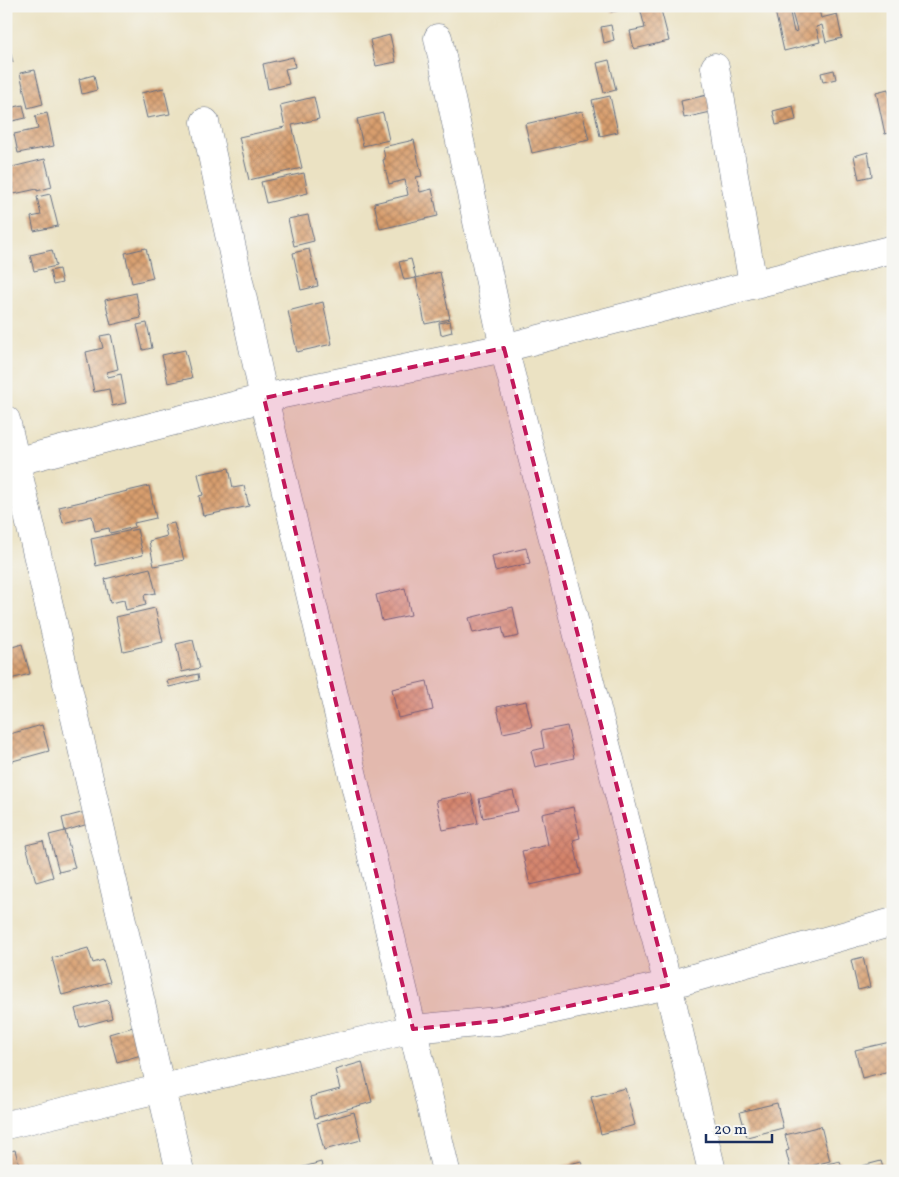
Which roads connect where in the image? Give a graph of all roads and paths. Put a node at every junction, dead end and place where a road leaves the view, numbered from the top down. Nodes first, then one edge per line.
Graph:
1 (438, 38) dead end
2 (715, 67) dead end
3 (205, 122) dead end
4 (893, 250) edge
5 (753, 284) junction
6 (504, 348) junction
7 (264, 398) junction
8 (6, 420) edge
9 (11, 463) edge
10 (893, 922) edge
11 (668, 985) junction
12 (413, 1029) junction
13 (161, 1088) junction
14 (6, 1125) edge
15 (180, 1171) edge
16 (446, 1171) edge
17 (712, 1171) edge

1 - 6 street
2 - 5 street
3 - 7 street
4 - 5 street
5 - 6 street
6 - 7 street
6 - 11 street
7 - 9 street
7 - 12 street
8 - 9 street
9 - 13 street
10 - 11 street
11 - 12 street
11 - 17 street
12 - 13 street
12 - 16 street
13 - 14 street
13 - 15 street

